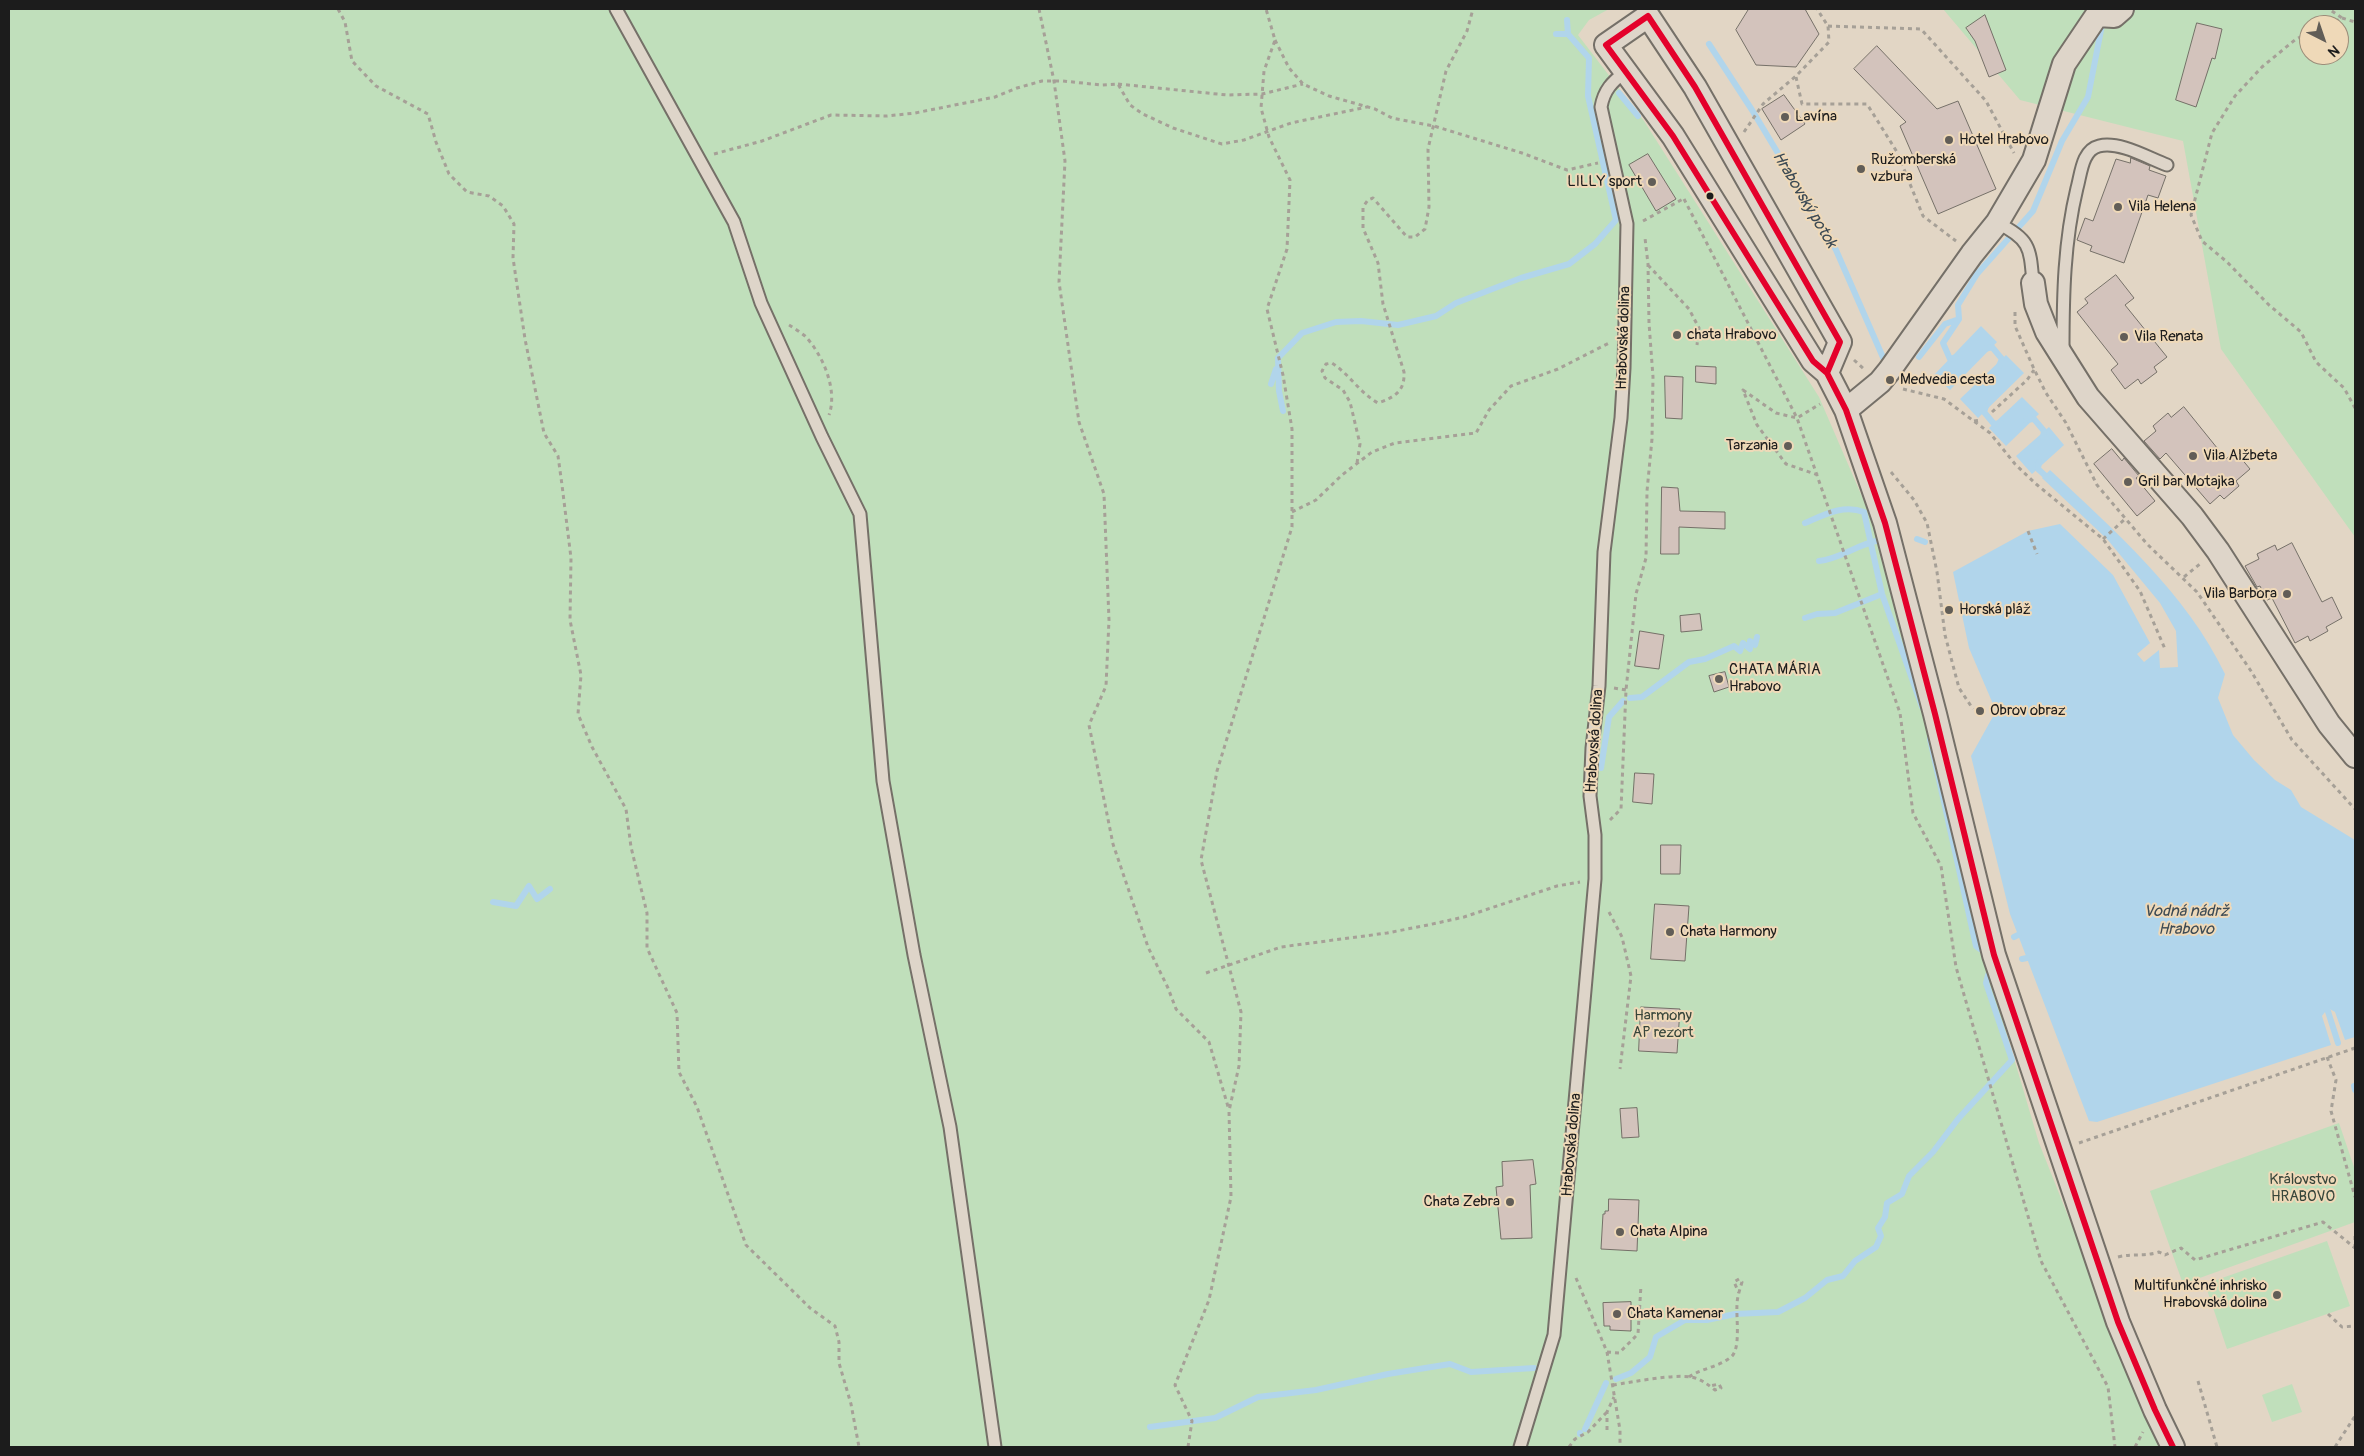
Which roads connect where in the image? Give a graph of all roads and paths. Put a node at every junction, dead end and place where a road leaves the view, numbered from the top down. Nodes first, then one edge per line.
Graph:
1 (338, 9) edge
2 (616, 9) edge
3 (1039, 9) edge
4 (1266, 9) edge
5 (1473, 9) edge
6 (1817, 9) edge
7 (2111, 13) edge
8 (1828, 26) junction
9 (2299, 38) edge
10 (1275, 40) junction
11 (1624, 72) junction
12 (1796, 76) junction
13 (1054, 81) junction
14 (1118, 84) junction
15 (1303, 84) junction
16 (1262, 94) junction
17 (1368, 107) junction
18 (1434, 126) junction
19 (1748, 127) dead end
20 (1267, 130) junction
21 (698, 157) junction
22 (1611, 160) junction
23 (2168, 165) dead end
24 (2024, 174) junction
25 (1703, 185) junction
26 (1684, 199) junction
27 (1637, 214) dead end
28 (1642, 221) junction
29 (1627, 224) junction
30 (2003, 226) junction
31 (1972, 254) junction
32 (1648, 264) junction
33 (2033, 283) junction
34 (761, 304) junction
35 (1626, 337) junction
36 (1840, 342) junction
37 (1697, 345) dead end
38 (2063, 357) junction
39 (1890, 369) junction
40 (2034, 369) junction
41 (1827, 373) junction
42 (2355, 408) edge
43 (1846, 410) junction
44 (1992, 412) dead end
45 (1798, 418) junction
46 (1981, 420) dead end
47 (1974, 421) junction
48 (822, 437) junction
49 (1862, 456) junction
50 (1357, 464) junction
51 (1818, 475) junction
52 (1292, 512) junction
53 (2125, 518) junction
54 (2028, 531) dead end
55 (2103, 539) junction
56 (2037, 554) dead end
57 (2165, 649) dead end
58 (1973, 709) dead end
59 (2355, 756) edge
60 (2355, 809) edge
61 (1595, 836) junction
62 (1595, 882) junction
63 (1227, 965) junction
64 (1206, 973) dead end
65 (2355, 1048) edge
66 (2327, 1057) junction
67 (1620, 1070) dead end
68 (1229, 1111) junction
69 (2058, 1150) junction
70 (2355, 1197) edge
71 (2355, 1236) edge
72 (2355, 1248) edge
73 (2098, 1263) junction
74 (1575, 1274) dead end
75 (1641, 1285) dead end
76 (1739, 1293) dead end
77 (2328, 1314) dead end
78 (2355, 1326) edge
79 (1607, 1352) junction
80 (1689, 1377) junction
81 (2198, 1381) dead end
82 (1613, 1385) junction
83 (1710, 1386) dead end
84 (1615, 1394) junction
85 (1606, 1412) junction
86 (2355, 1416) edge
87 (1607, 1430) dead end
88 (858, 1447) edge
89 (995, 1447) edge
90 (1188, 1447) edge
91 (1520, 1447) edge
92 (1569, 1447) edge
93 (1620, 1447) edge
94 (2115, 1447) edge
95 (2173, 1447) edge
96 (2217, 1447) edge
97 (2335, 1447) edge

1 - 88 path
2 - 21 lane
3 - 13 path
4 - 10 path
5 - 18 path
6 - 8 path
7 - 24 street
8 - 12 path
8 - 24 path
9 - 42 path
10 - 15 path
10 - 16 path
11 - 22 lane, Hrabovská dolina
11 - 25 street
11 - 36 street
12 - 19 path
12 - 31 path
13 - 14 path
13 - 21 path
13 - 68 path
14 - 16 path
14 - 20 path
15 - 16 path
15 - 17 path
16 - 20 path
17 - 18 path
17 - 20 path
18 - 22 path
18 - 50 path
20 - 52 path
21 - 34 lane
22 - 29 lane, Hrabovská dolina
23 - 38 lane
24 - 30 street
25 - 26 path
25 - 41 street
26 - 28 path
26 - 45 path
27 - 28 path
28 - 29 path
28 - 32 path
29 - 35 lane, Hrabovská dolina
30 - 31 street
30 - 33 lane
31 - 39 street
32 - 37 path
32 - 61 path
33 - 38 street
33 - 40 path
34 - 48 lane
34 - 48 path
35 - 50 path
35 - 61 lane, Hrabovská dolina
36 - 39 path
36 - 41 street
38 - 59 street
39 - 43 street
39 - 47 path
40 - 44 path
40 - 53 path
41 - 43 street
43 - 49 street
45 - 51 path
45 - 51 path
46 - 47 path
47 - 55 path
48 - 89 lane
49 - 58 path
49 - 69 street
50 - 52 path
51 - 94 path
52 - 63 path
53 - 55 path
53 - 60 path
54 - 56 path
55 - 57 path
61 - 62 lane, Hrabovská dolina
62 - 63 path
62 - 67 path
62 - 91 lane, Hrabovská dolina
63 - 64 path
63 - 68 path
65 - 66 path
66 - 69 path
66 - 70 path
68 - 90 path
69 - 73 street
71 - 72 path
72 - 73 path
73 - 95 street
74 - 79 path
75 - 79 path
76 - 80 path
77 - 78 path
79 - 82 path
80 - 82 path
80 - 83 path
81 - 96 path
82 - 84 path
84 - 85 path
84 - 93 path
85 - 87 path
85 - 92 path
86 - 97 path

